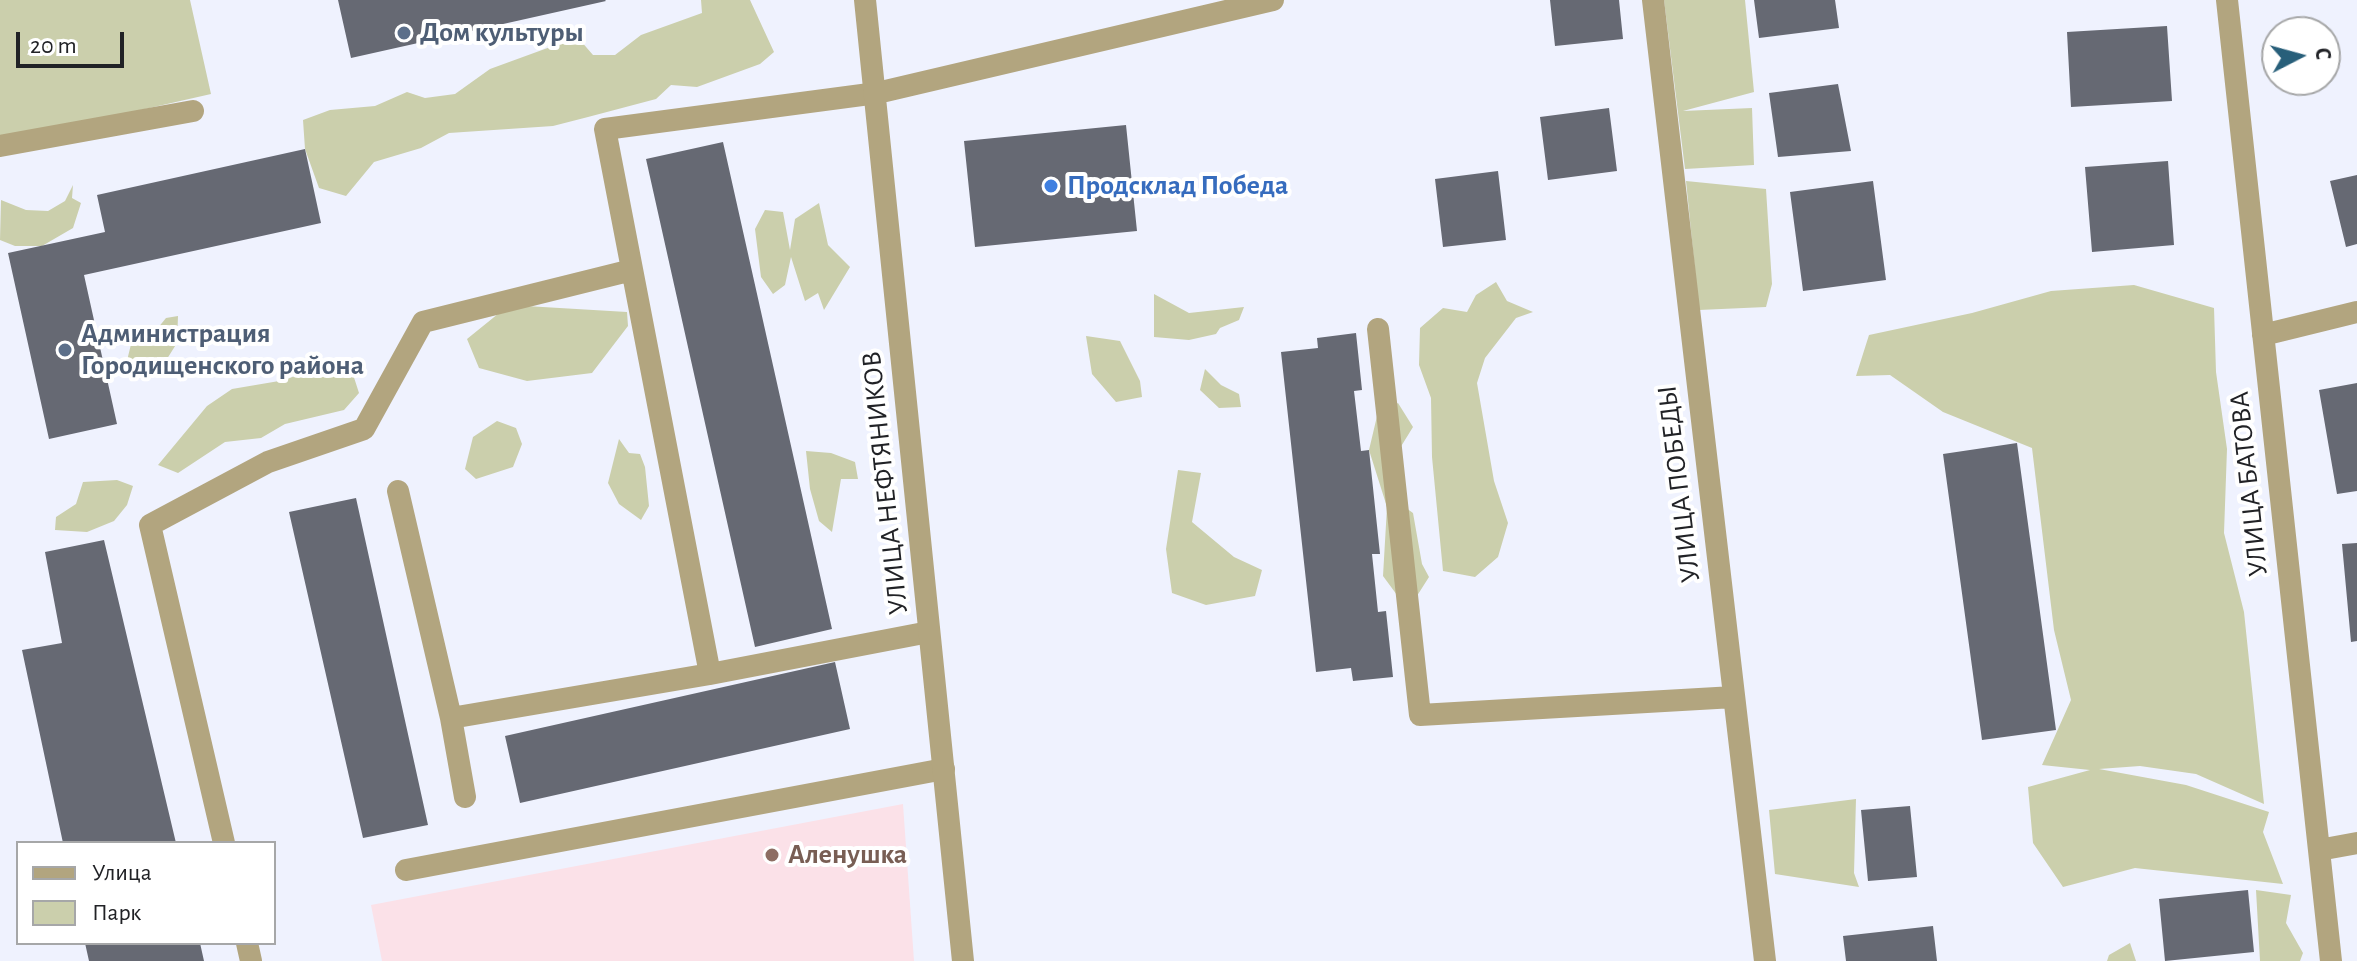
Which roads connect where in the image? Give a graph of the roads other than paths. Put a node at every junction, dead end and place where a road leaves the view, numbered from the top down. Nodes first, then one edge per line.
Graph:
1 (865, 0) edge
2 (1273, 0) edge
3 (1653, 0) edge
4 (2227, 0) edge
5 (877, 93) junction
6 (193, 111) dead end
7 (0, 146) edge
8 (632, 270) junction
9 (2357, 312) edge
10 (1378, 329) dead end
11 (2263, 335) junction
12 (398, 491) dead end
13 (929, 632) junction
14 (710, 674) junction
15 (1734, 697) junction
16 (451, 718) junction
17 (944, 769) junction
18 (465, 797) dead end
19 (224, 841) edge
20 (2357, 843) edge
21 (2319, 850) junction
22 (406, 870) dead end
23 (963, 961) edge
24 (1765, 961) edge
25 (2331, 961) edge

1 - 5 street, УЛИЦА НЕФТЯНИКОВ
2 - 5 street
3 - 15 street, УЛИЦА ПОБЕДЫ
4 - 11 street, УЛИЦА БАТОВА
5 - 8 street
5 - 13 street, УЛИЦА НЕФТЯНИКОВ
6 - 7 street
8 - 14 street
8 - 19 street
9 - 11 street
10 - 15 street
11 - 21 street, УЛИЦА БАТОВА
12 - 16 street
13 - 14 street
13 - 17 street, УЛИЦА НЕФТЯНИКОВ
14 - 16 street
15 - 24 street, УЛИЦА ПОБЕДЫ
16 - 18 street
17 - 22 street
17 - 23 street, УЛИЦА НЕФТЯНИКОВ
20 - 21 street
21 - 25 street, УЛИЦА БАТОВА

